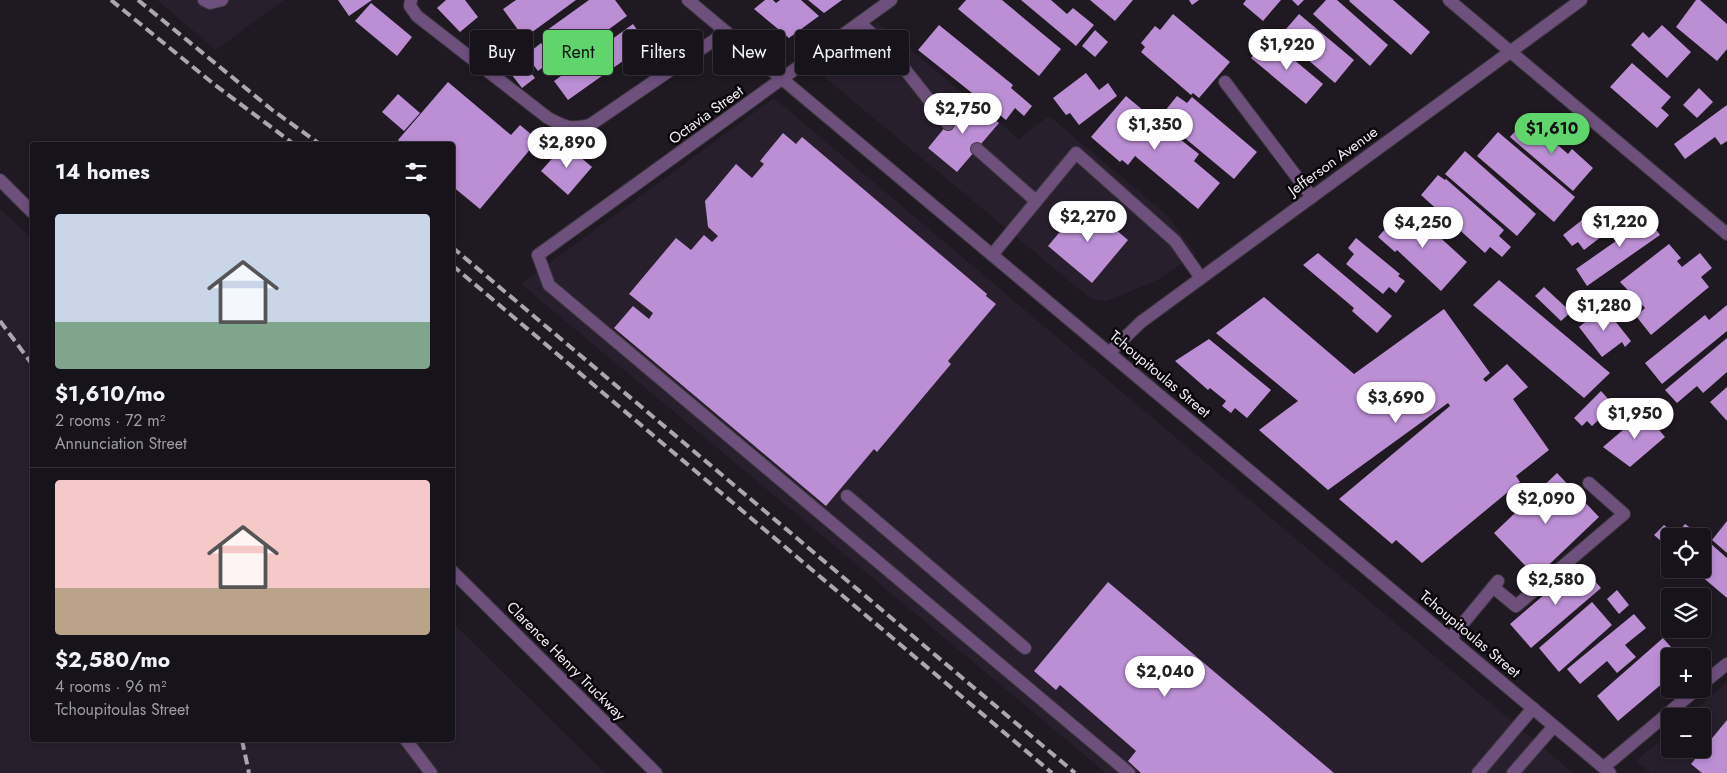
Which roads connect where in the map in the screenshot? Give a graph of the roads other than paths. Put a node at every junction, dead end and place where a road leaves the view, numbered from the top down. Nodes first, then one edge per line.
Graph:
1 (204, 0) edge
2 (222, 0) edge
3 (410, 0) edge
4 (688, 0) edge
5 (891, 0) edge
6 (1450, 0) edge
7 (1581, 0) edge
8 (860, 22) junction
9 (724, 30) edge
10 (713, 41) edge
11 (1511, 51) junction
12 (777, 75) edge
13 (783, 80) junction
14 (1226, 82) dead end
15 (948, 124) dead end
16 (977, 149) dead end
17 (0, 180) edge
18 (1312, 197) junction
19 (1036, 200) junction
20 (30, 210) edge
21 (1727, 234) edge
22 (992, 255) junction
23 (1201, 278) junction
24 (1109, 353) junction
25 (1589, 483) dead end
26 (847, 496) dead end
27 (455, 574) edge
28 (1450, 639) junction
29 (1025, 648) dead end
30 (1727, 664) edge
31 (1711, 677) edge
32 (1687, 698) edge
33 (1533, 708) junction
34 (1554, 726) junction
35 (408, 742) edge
36 (1607, 770) edge
37 (431, 773) edge
38 (656, 773) edge
39 (1129, 773) edge
40 (1478, 773) edge
41 (1513, 773) edge

1 - 2 street
3 - 10 street
4 - 9 street, Tchoupitoulas Street
5 - 8 street, Octavia Street
6 - 11 street
7 - 11 street, Jefferson Avenue
8 - 13 street, Octavia Street
8 - 15 street
11 - 18 street, Jefferson Avenue
11 - 21 street
12 - 13 street, Tchoupitoulas Street
13 - 22 street, Tchoupitoulas Street
13 - 39 street, Octavia Street
14 - 18 street
16 - 19 street
17 - 20 street
18 - 23 street, Jefferson Avenue
19 - 22 street
19 - 23 street
22 - 24 street, Tchoupitoulas Street
23 - 24 street, Jefferson Avenue
24 - 28 street, Tchoupitoulas Street
25 - 28 street
26 - 29 street
27 - 38 street, Clarence Henry Truckway
28 - 33 street, Tchoupitoulas Street
30 - 31 street
32 - 36 street
33 - 34 street, Tchoupitoulas Street
33 - 40 street
34 - 36 street, Tchoupitoulas Street
34 - 41 street
35 - 37 street

